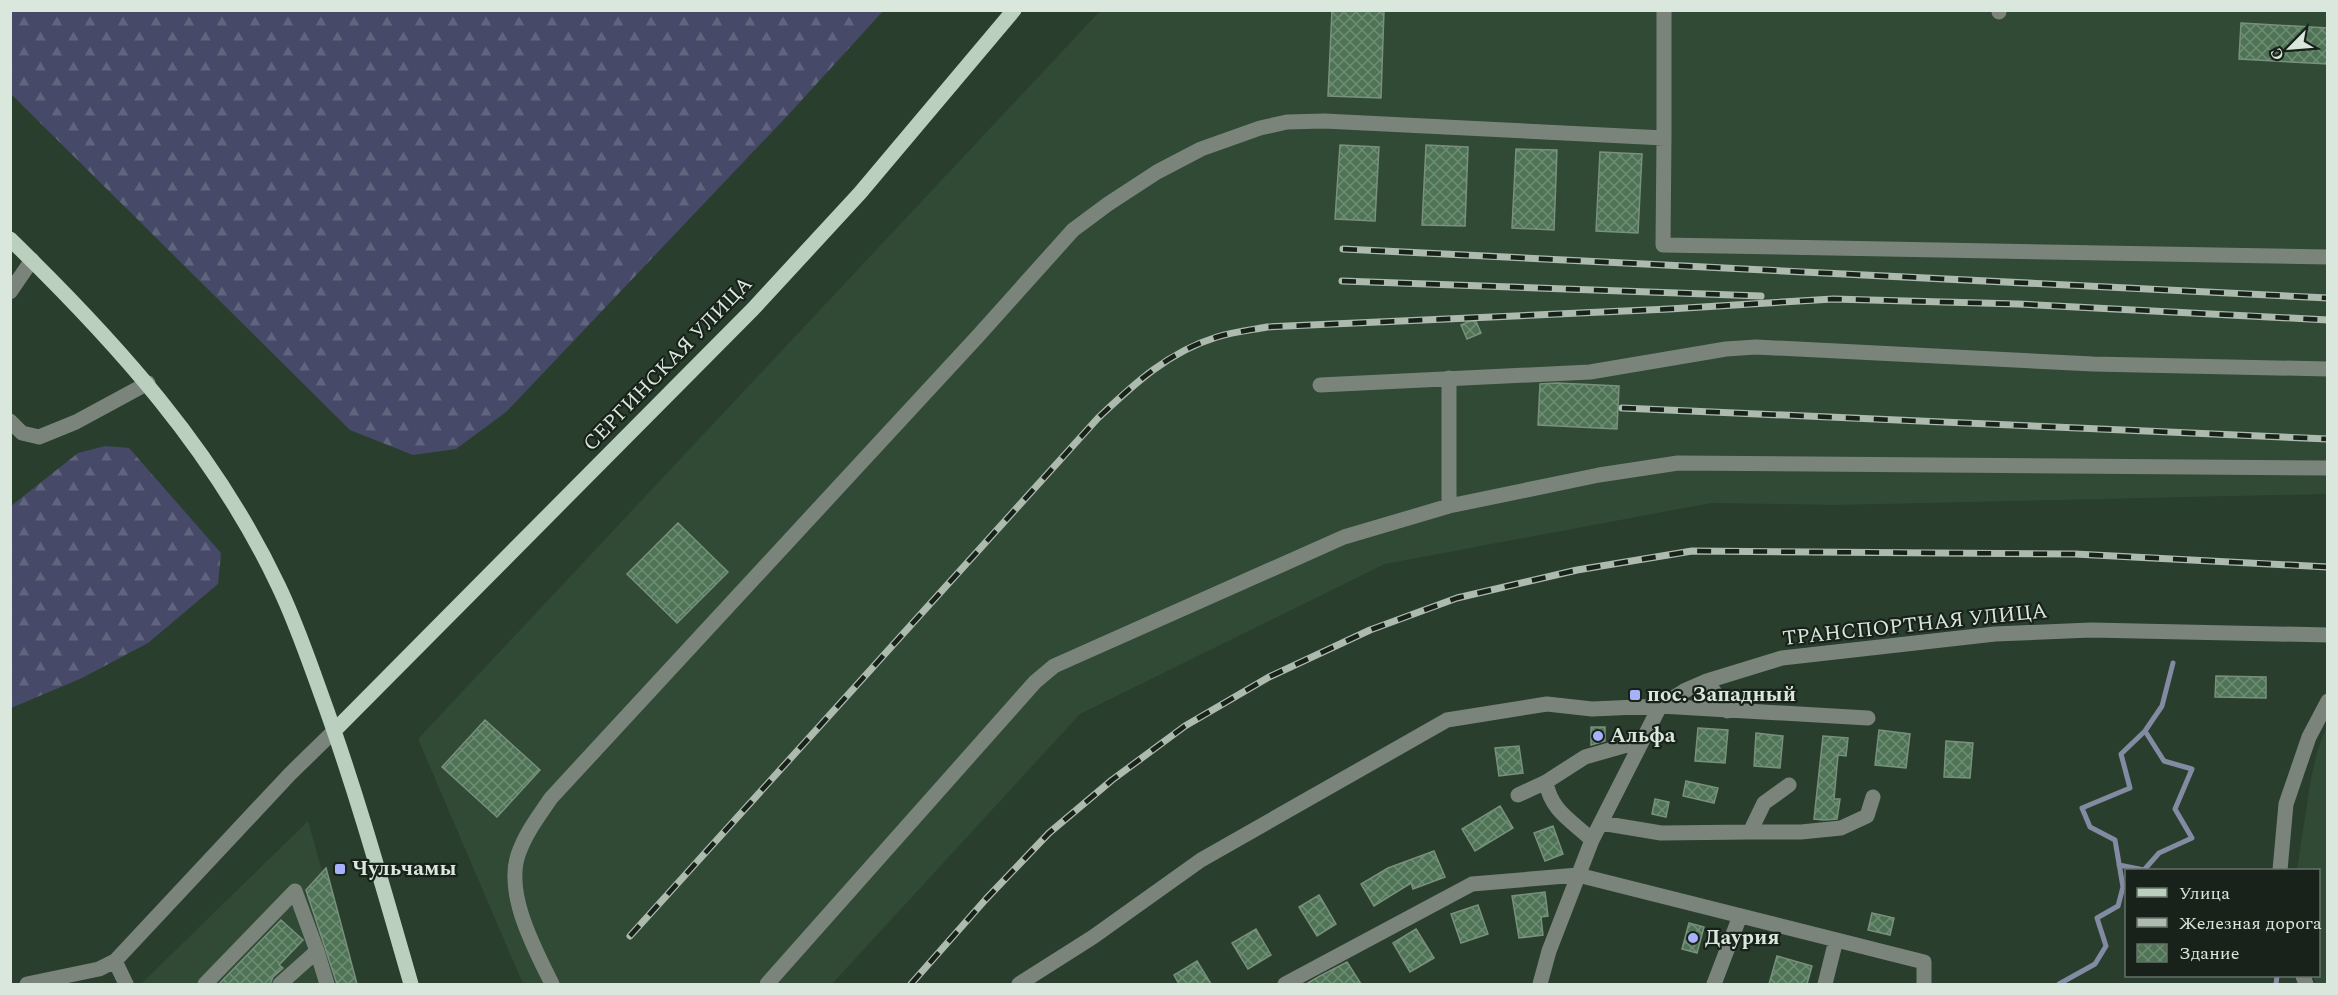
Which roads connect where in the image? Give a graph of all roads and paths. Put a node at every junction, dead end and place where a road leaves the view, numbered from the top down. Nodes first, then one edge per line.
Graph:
1 (1014, 10) edge
2 (1664, 10) edge
3 (1664, 138) junction
4 (10, 239) edge
5 (2328, 257) edge
6 (32, 260) junction
7 (10, 292) edge
8 (2328, 369) edge
9 (1449, 378) junction
10 (148, 383) junction
11 (1320, 386) dead end
12 (10, 421) edge
13 (2328, 468) edge
14 (1449, 506) junction
15 (2328, 635) edge
16 (1707, 681) junction
17 (2328, 701) edge
18 (1660, 706) junction
19 (1727, 711) junction
20 (1868, 718) dead end
21 (334, 731) junction
22 (1641, 741) junction
23 (1546, 782) junction
24 (1789, 785) dead end
25 (1518, 795) dead end
26 (1873, 797) dead end
27 (1600, 823) junction
28 (1750, 831) junction
29 (1592, 840) junction
30 (2280, 869) edge
31 (1578, 875) junction
32 (1740, 916) junction
33 (1836, 940) junction
34 (317, 951) junction
35 (115, 961) junction
36 (27, 984) edge
37 (126, 984) edge
38 (205, 984) edge
39 (280, 984) edge
40 (327, 984) edge
41 (411, 984) edge
42 (552, 984) edge
43 (767, 984) edge
44 (1019, 984) edge
45 (1285, 984) edge
46 (1540, 984) edge
47 (1714, 984) edge
48 (1825, 984) edge
49 (1924, 984) edge

1 - 21 main road, СЕРГИНСКАЯ УЛИЦА
2 - 3 street
3 - 5 street
3 - 42 street
4 - 6 main road
6 - 7 street
6 - 10 main road
8 - 9 street
9 - 11 street
9 - 14 street
10 - 12 street
10 - 21 main road
13 - 14 street
14 - 43 street
15 - 16 street, ТРАНСПОРТНАЯ УЛИЦА
16 - 18 street, ТРАНСПОРТНАЯ УЛИЦА
16 - 19 street
17 - 30 street
18 - 19 street
18 - 22 street
18 - 44 street
19 - 20 street
21 - 35 street
21 - 41 main road
22 - 23 street
22 - 27 street
23 - 25 street
23 - 29 street
24 - 28 street
26 - 28 street
27 - 28 street
27 - 29 street
29 - 31 street
31 - 32 street
31 - 45 street
31 - 46 street
32 - 33 street
32 - 47 street
33 - 48 street
33 - 49 street
34 - 38 street
34 - 39 street
34 - 40 street
35 - 36 street
35 - 37 street

